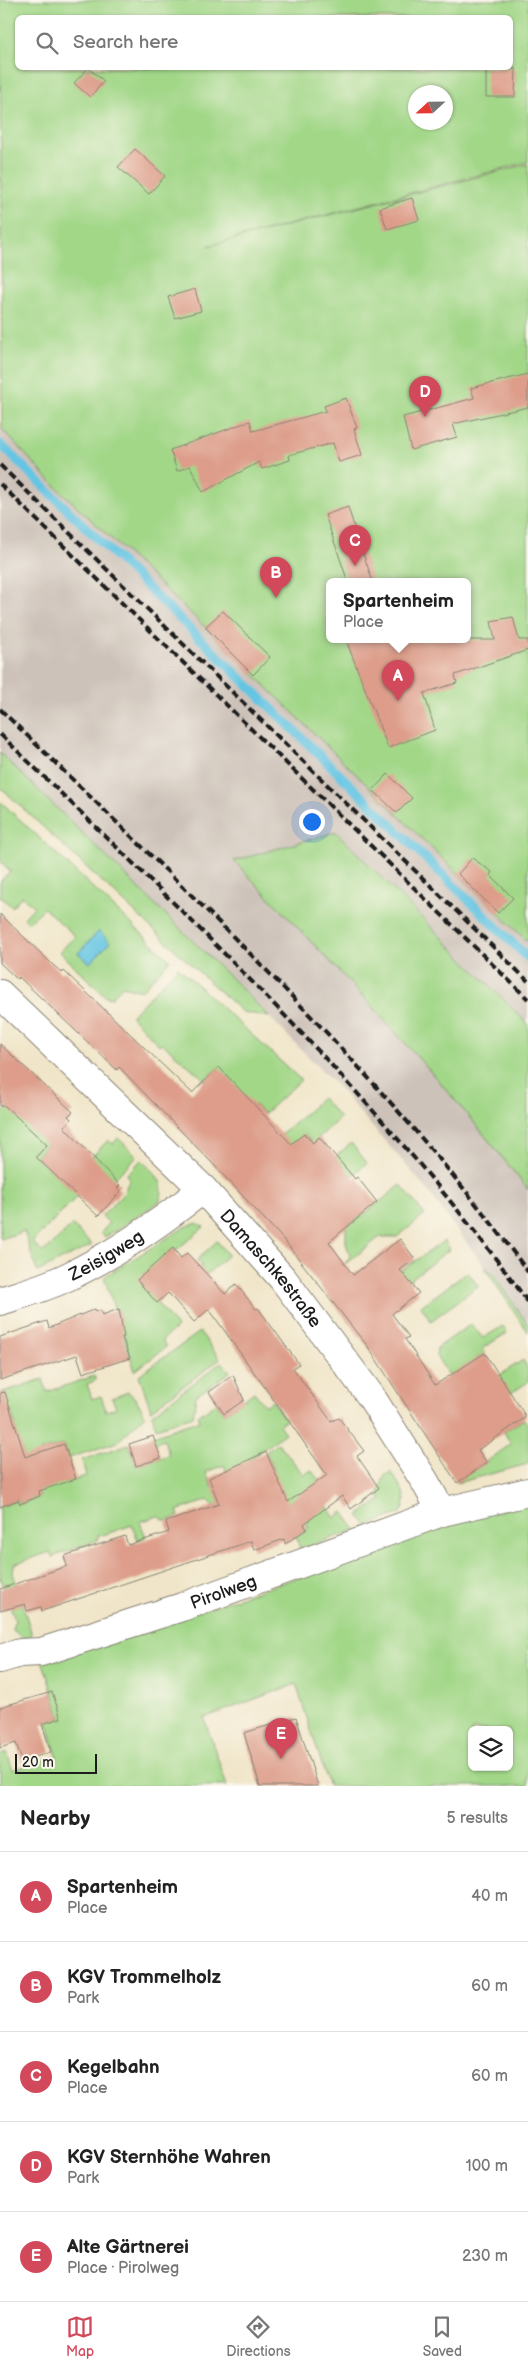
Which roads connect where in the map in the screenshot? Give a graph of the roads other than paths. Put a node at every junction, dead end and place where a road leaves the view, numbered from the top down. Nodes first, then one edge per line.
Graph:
1 (0, 994) edge
2 (203, 1189) junction
3 (0, 1301) edge
4 (528, 1492) edge
5 (442, 1512) junction
6 (0, 1659) edge

1 - 2 street, Damaschkestraße
2 - 3 street, Zeisigweg
2 - 5 street, Damaschkestraße
4 - 5 street
5 - 6 street, Pirolweg

